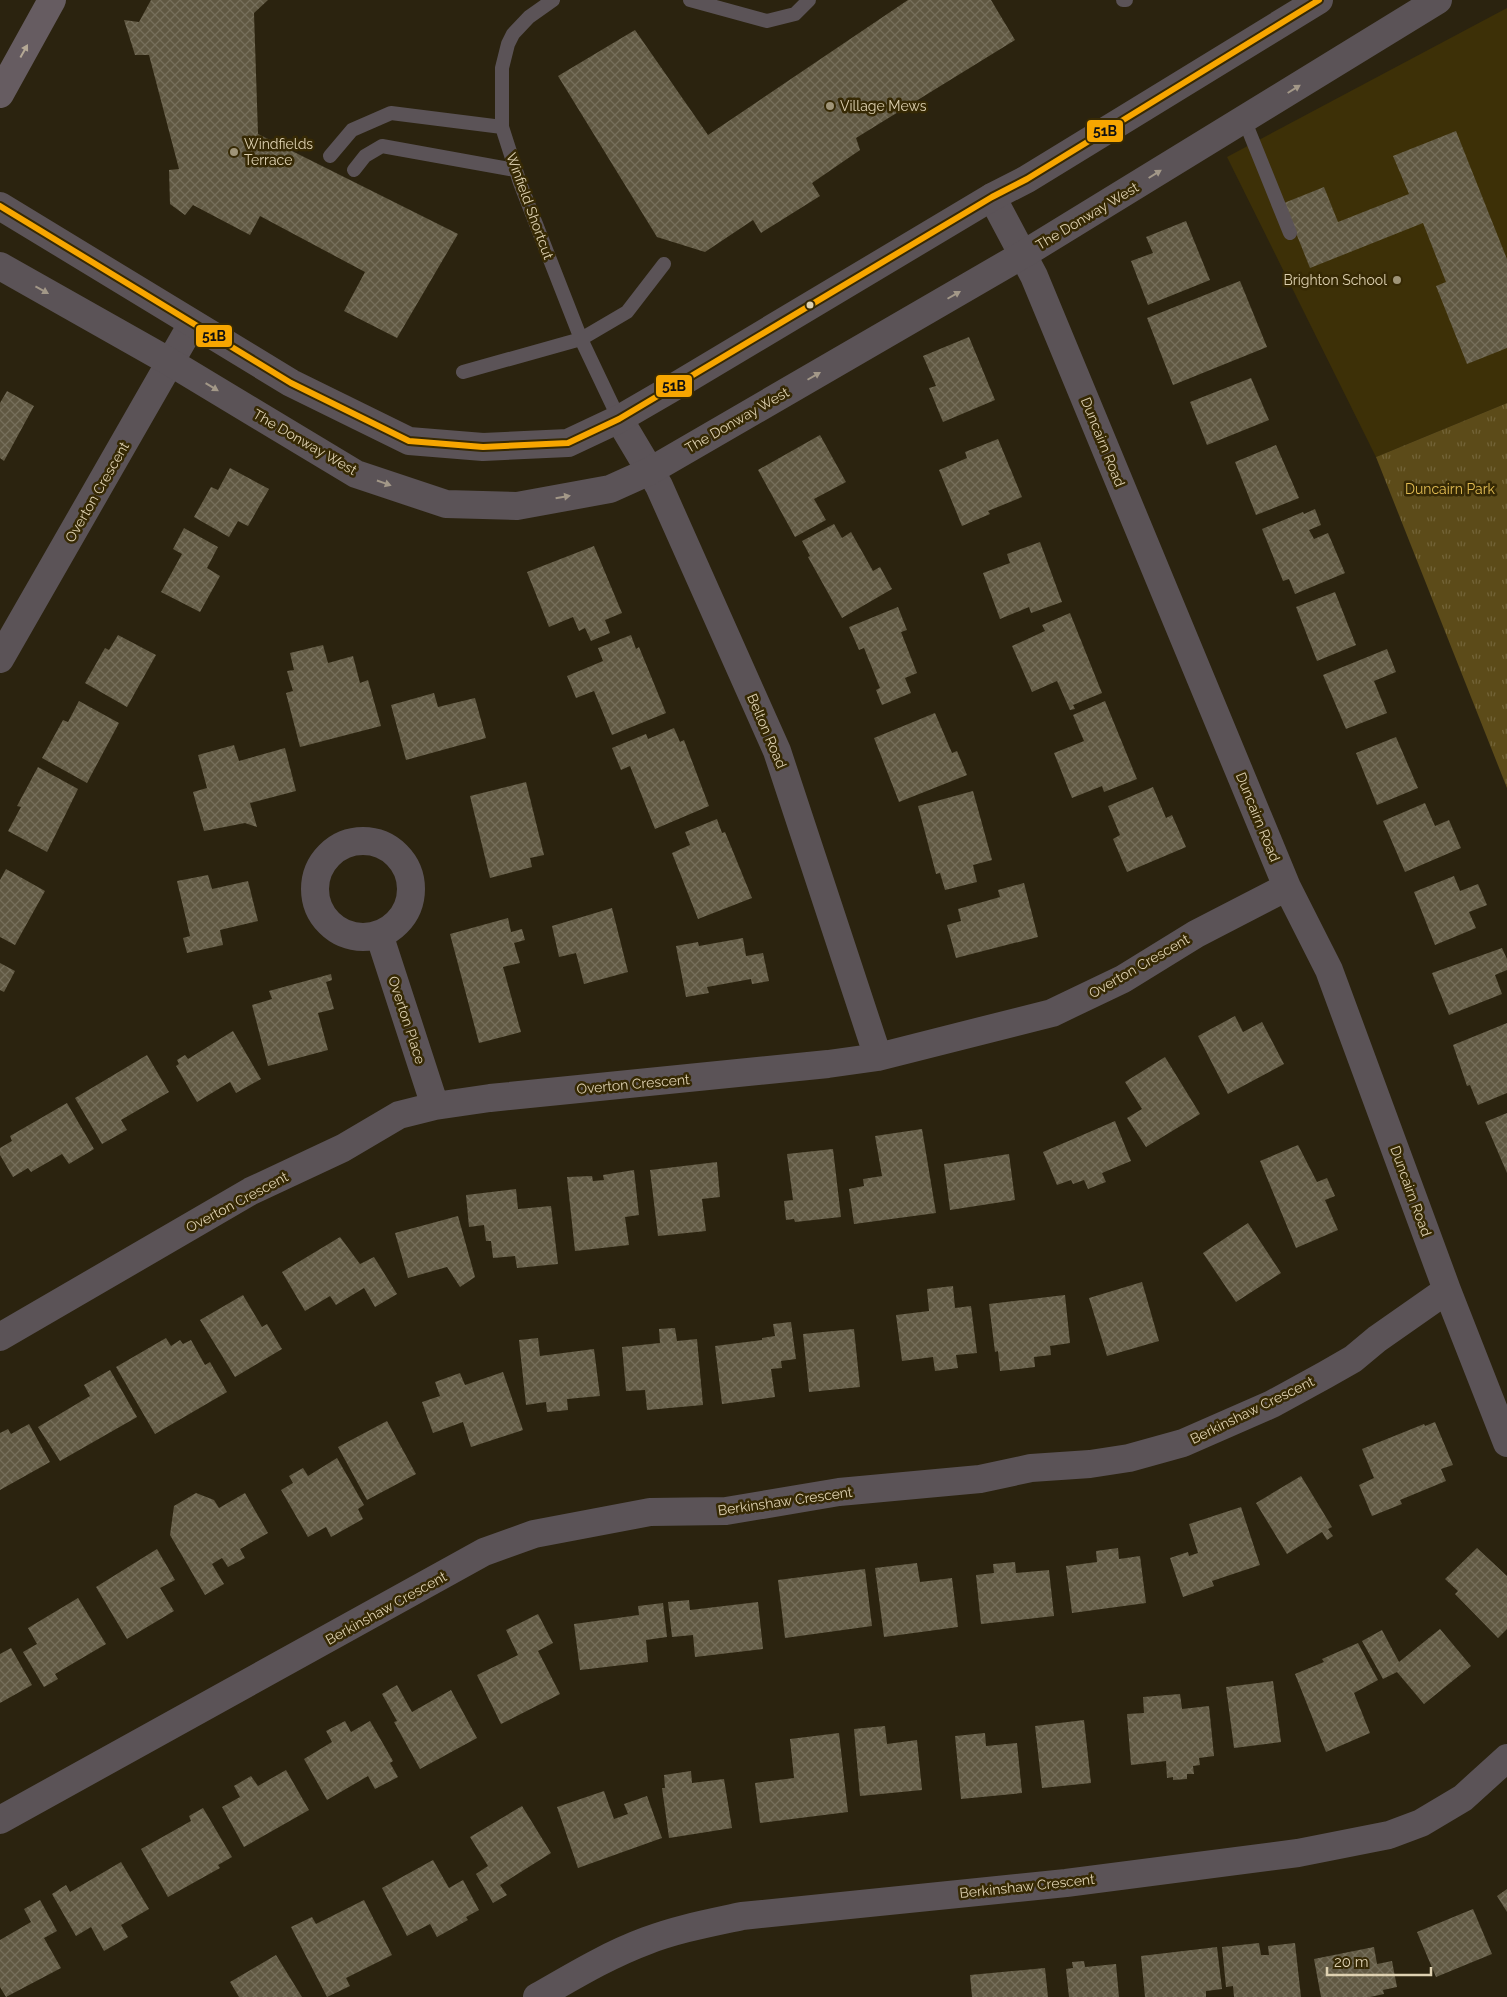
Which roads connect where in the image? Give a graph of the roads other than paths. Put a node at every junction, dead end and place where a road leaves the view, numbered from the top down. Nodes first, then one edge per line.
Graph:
1 (52, 0) edge
2 (553, 0) edge
3 (690, 0) edge
4 (809, 0) edge
5 (1319, 0) edge
6 (1438, 0) edge
7 (0, 94) edge
8 (1244, 119) junction
9 (502, 127) junction
10 (330, 156) dead end
11 (354, 170) dead end
12 (515, 170) junction
13 (992, 197) junction
14 (0, 206) edge
15 (1290, 233) dead end
16 (1024, 254) junction
17 (664, 264) dead end
18 (0, 266) edge
19 (192, 324) junction
20 (581, 339) junction
21 (170, 362) junction
22 (463, 372) dead end
23 (619, 419) junction
24 (650, 471) junction
25 (0, 659) edge
26 (1287, 887) junction
27 (379, 934) dead end
28 (878, 1057) junction
29 (436, 1106) junction
30 (1447, 1290) junction
31 (0, 1337) edge
32 (1507, 1443) edge
33 (1507, 1758) edge
34 (0, 1820) edge
35 (537, 1997) edge

7 -> 1 main road
2 - 9 lane, Winfield Shortcut
3 - 4 lane
5 - 13 street
8 -> 6 street, The Donway West
8 - 15 lane
16 -> 8 street, The Donway West
9 - 10 lane
9 - 12 lane, Winfield Shortcut
11 - 12 lane
12 - 20 lane, Winfield Shortcut
13 - 16 street, Duncairn Road
13 - 23 street
14 - 19 street
24 -> 16 street, The Donway West
16 - 26 street, Duncairn Road
17 - 20 lane
18 -> 21 street, The Donway West
19 - 21 street, Overton Crescent
19 - 23 street
20 - 22 lane
20 - 23 lane, Winfield Shortcut
21 -> 24 street, The Donway West
21 - 25 street, Overton Crescent
23 - 24 street, Belton Road
24 - 28 street, Belton Road
26 - 28 street, Overton Crescent
26 - 30 street, Duncairn Road
27 - 29 street, Overton Place
28 - 29 street, Overton Crescent
29 - 31 street, Overton Crescent
30 - 32 street, Duncairn Road
30 - 34 street, Berkinshaw Crescent
33 - 35 street, Berkinshaw Crescent

